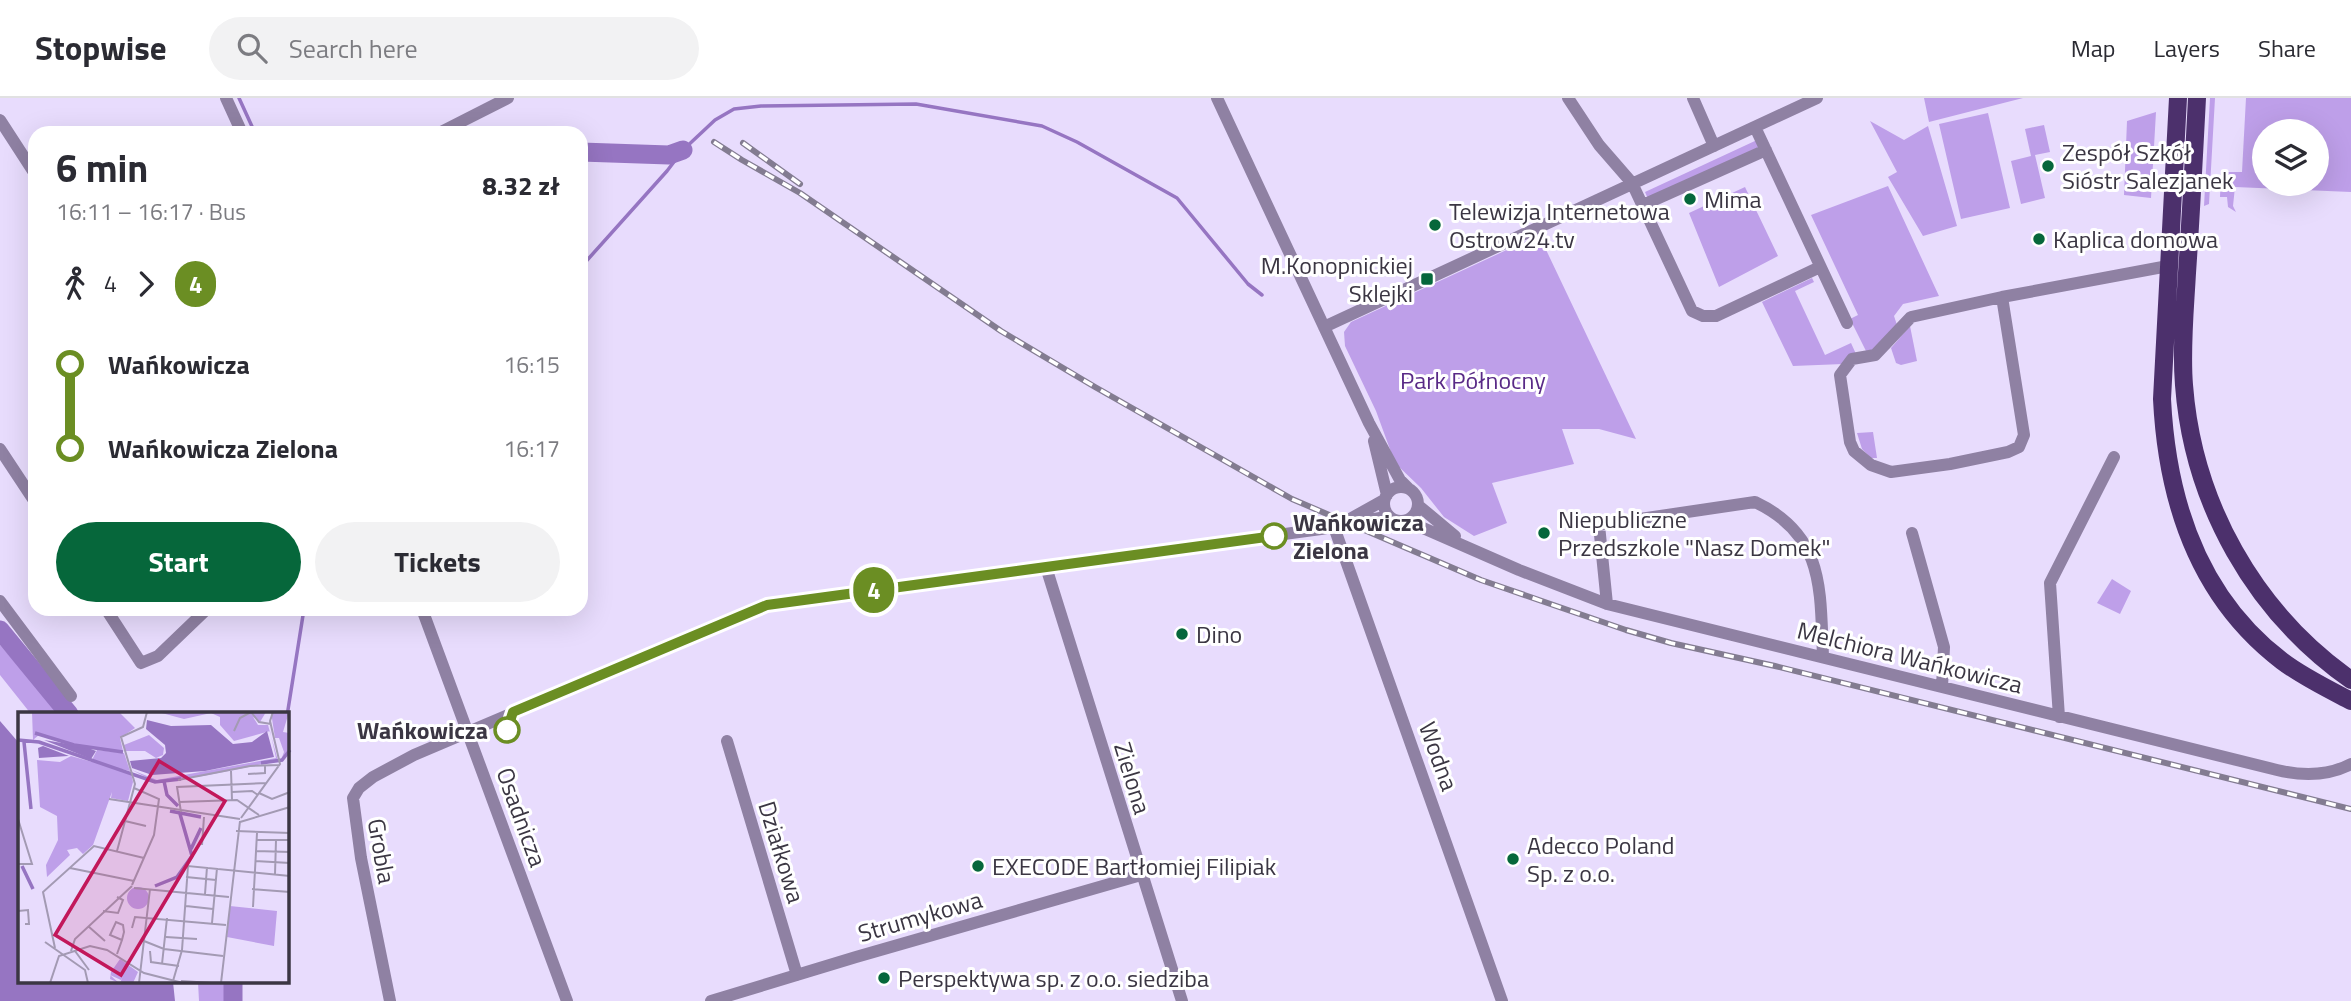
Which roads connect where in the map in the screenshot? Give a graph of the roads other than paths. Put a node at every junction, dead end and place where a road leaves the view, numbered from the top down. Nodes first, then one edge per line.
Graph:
1 (226, 98) edge
2 (508, 98) edge
3 (1217, 98) edge
4 (1568, 98) edge
5 (1692, 98) edge
6 (1817, 98) edge
7 (2178, 98) edge
8 (2197, 98) edge
9 (0, 121) edge
10 (239, 126) edge
11 (453, 126) edge
12 (1755, 127) junction
13 (1714, 146) junction
14 (1766, 150) junction
15 (28, 163) edge
16 (1632, 183) junction
17 (1643, 205) junction
18 (1820, 267) junction
19 (2168, 267) junction
20 (2002, 297) junction
21 (1847, 323) dead end
22 (1324, 327) junction
23 (1370, 423) junction
24 (0, 449) edge
25 (2114, 457) dead end
26 (1408, 488) junction
27 (28, 491) edge
28 (1385, 497) junction
29 (1419, 506) junction
30 (1392, 519) junction
31 (1407, 521) junction
32 (1334, 527) junction
33 (1912, 533) dead end
34 (1466, 545) junction
35 (1046, 567) junction
36 (0, 601) edge
37 (1607, 604) junction
38 (111, 616) edge
39 (200, 616) edge
40 (425, 616) edge
41 (1823, 656) junction
42 (2351, 680) edge
43 (1942, 687) junction
44 (71, 696) dead end
45 (2351, 701) edge
46 (2059, 717) junction
47 (467, 731) junction
48 (727, 741) dead end
49 (2351, 764) edge
50 (1141, 875) junction
51 (797, 975) junction
52 (390, 1001) edge
53 (567, 1001) edge
54 (711, 1001) edge
55 (1182, 1001) edge
56 (1502, 1001) edge

1 - 10 street
2 - 11 street
3 - 22 street
4 - 16 street
5 - 13 street
6 - 12 street
7 - 19 main road
8 - 42 main road
9 - 15 street
12 - 13 street
12 - 14 street
13 - 16 street
14 - 17 street
14 - 18 street
16 - 17 street
16 - 22 street
17 - 18 street
18 - 21 street
19 - 20 street
19 - 45 main road
20 - 20 street
22 - 23 street
23 - 26 street
23 - 28 street
24 - 27 street
25 - 46 street
26 - 28 street
26 - 29 street
28 - 30 street
28 - 32 street
29 - 31 street
29 - 34 street, Melchiora Wańkowicza
30 - 31 street
30 - 32 street
31 - 34 street, Melchiora Wańkowicza
32 - 35 street
32 - 56 street, Wodna
33 - 43 street
34 - 37 street, Melchiora Wańkowicza
35 - 47 street
35 - 50 street, Zielona
36 - 44 street
37 - 41 street, Melchiora Wańkowicza
37 - 41 street
38 - 39 street
40 - 47 street, Osadnicza
41 - 43 street, Melchiora Wańkowicza
43 - 46 street, Melchiora Wańkowicza
46 - 49 street, Melchiora Wańkowicza
47 - 52 street, Grobla
47 - 53 street, Osadnicza
48 - 51 street, Działkowa
50 - 51 street, Strumykowa
50 - 55 street, Zielona
51 - 54 street, Strumykowa

